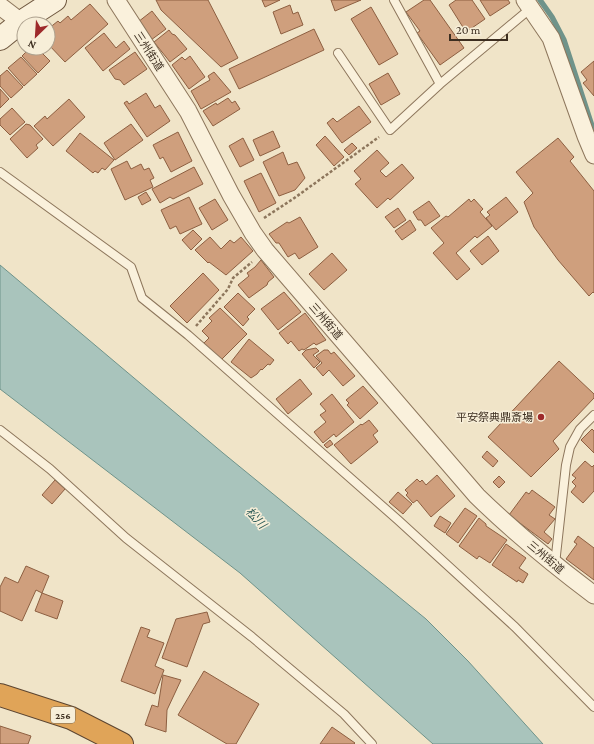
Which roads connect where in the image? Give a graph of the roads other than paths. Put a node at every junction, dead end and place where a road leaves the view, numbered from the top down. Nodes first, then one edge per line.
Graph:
1 (55, 0) edge
2 (116, 0) edge
3 (394, 0) edge
4 (528, 4) edge
5 (0, 6) edge
6 (30, 16) edge
7 (16, 18) edge
8 (16, 26) edge
9 (0, 40) edge
10 (338, 53) dead end
11 (440, 84) junction
12 (589, 134) edge
13 (594, 155) edge
14 (0, 172) edge
15 (594, 415) edge
16 (0, 430) edge
17 (555, 565) junction
18 (594, 594) edge
19 (0, 695) edge
20 (594, 707) edge
21 (122, 744) edge
22 (372, 744) edge

1 - 6 street
2 - 17 street, 三州街道
3 - 11 lane
4 - 11 lane
4 - 12 street
5 - 7 street
8 - 9 street
10 - 11 lane
12 - 13 street
14 - 20 lane
15 - 17 lane
16 - 22 lane
17 - 18 street, 三州街道
19 - 21 highway, 256

